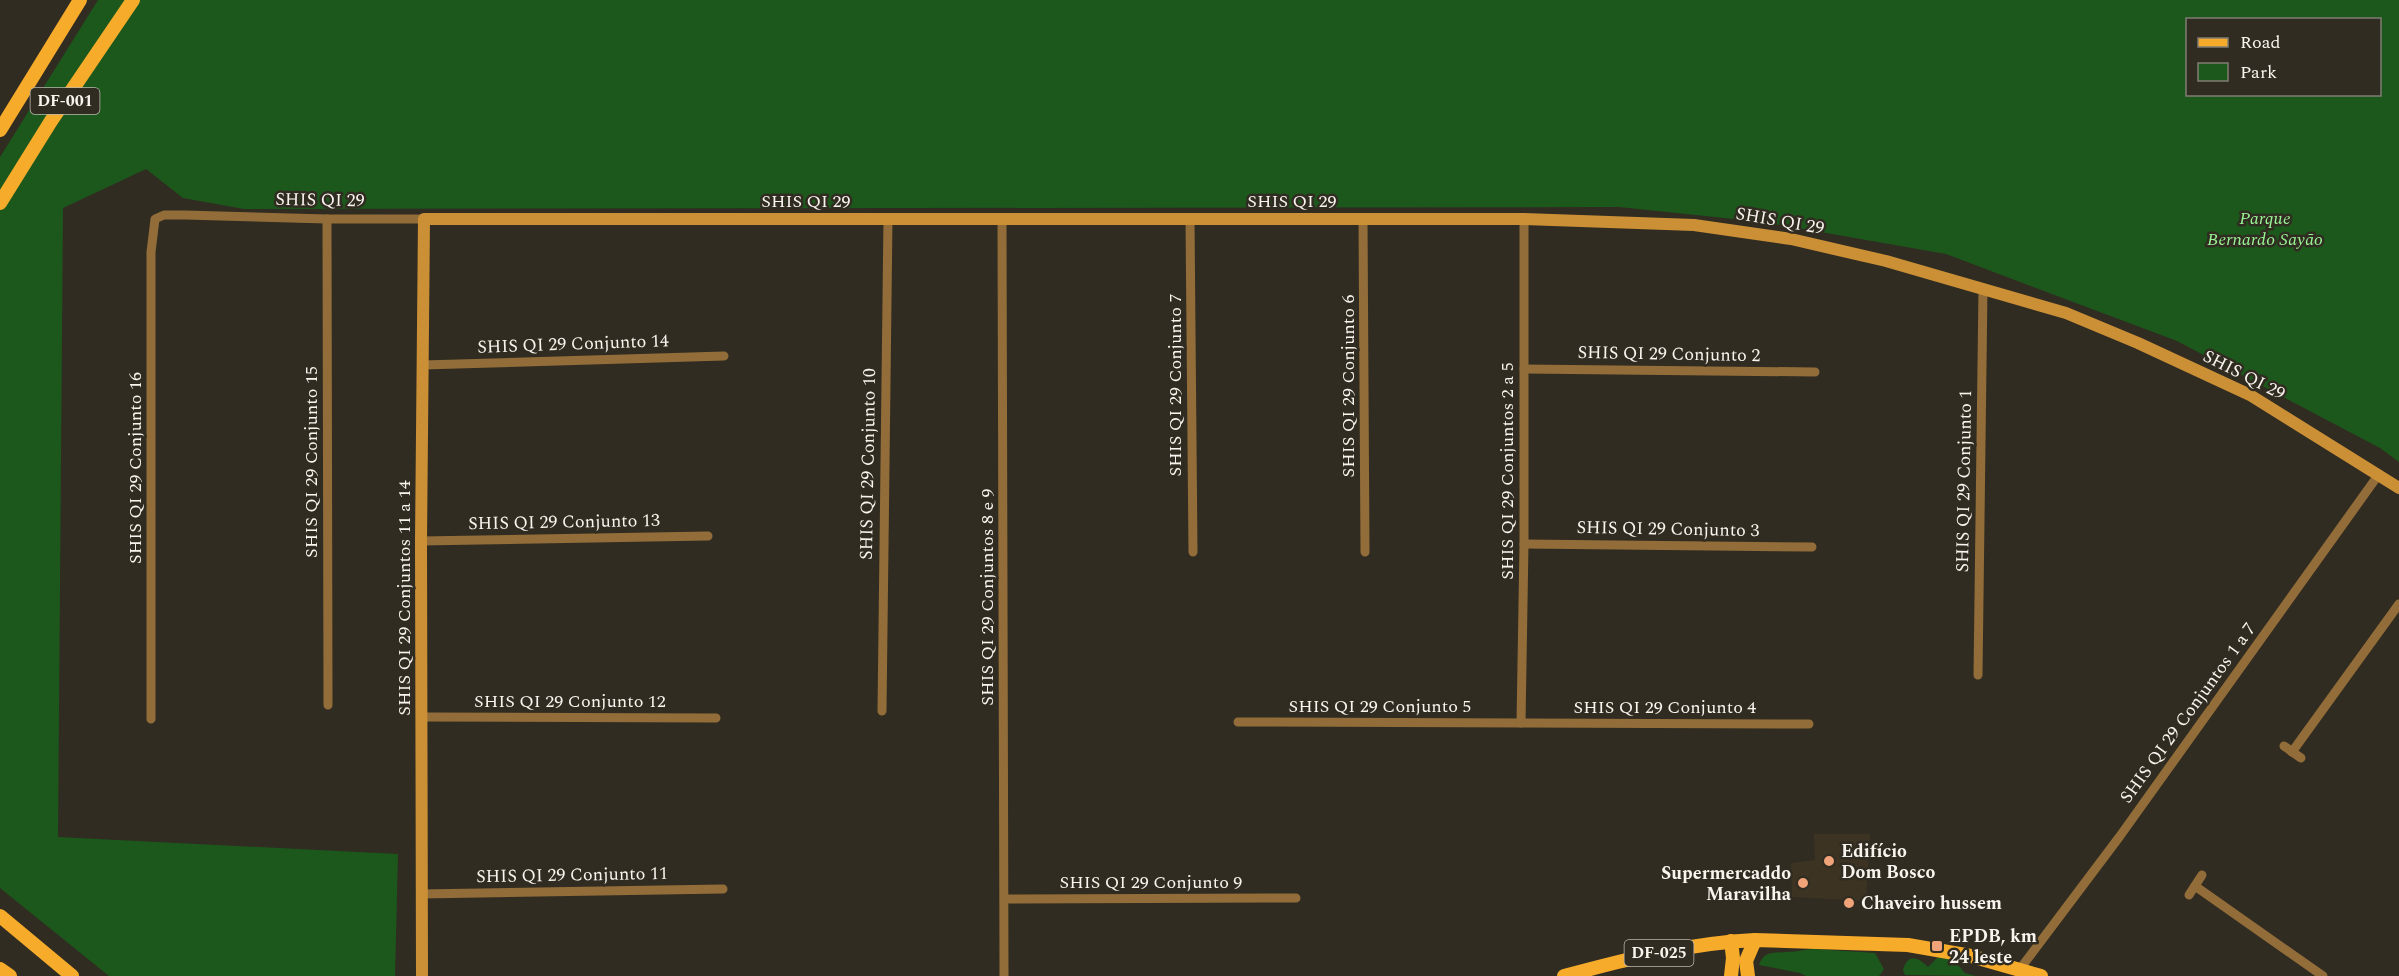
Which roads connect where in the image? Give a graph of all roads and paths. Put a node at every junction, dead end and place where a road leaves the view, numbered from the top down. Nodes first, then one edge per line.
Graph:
1 (80, 0) edge
2 (133, 0) edge
3 (0, 130) edge
4 (19, 172) junction
5 (0, 180) edge
6 (0, 203) edge
7 (888, 218) junction
8 (155, 219) joint
9 (327, 219) junction
10 (424, 219) junction
11 (1002, 219) junction
12 (1190, 219) junction
13 (1364, 219) junction
14 (1524, 219) junction
15 (1983, 288) junction
16 (724, 356) dead end
17 (423, 365) junction
18 (1524, 369) junction
19 (1815, 372) dead end
20 (2379, 474) junction
21 (2399, 488) edge
22 (708, 536) dead end
23 (421, 541) junction
24 (1524, 544) junction
25 (1812, 547) dead end
26 (1192, 552) dead end
27 (1365, 552) dead end
28 (2399, 604) edge
29 (1978, 675) dead end
30 (328, 705) dead end
31 (882, 711) dead end
32 (423, 717) junction
33 (716, 718) dead end
34 (151, 719) dead end
35 (1238, 722) dead end
36 (1521, 723) junction
37 (1809, 724) dead end
38 (2301, 758) dead end
39 (2202, 875) dead end
40 (2195, 886) junction
41 (723, 889) dead end
42 (422, 894) junction
43 (2189, 895) dead end
44 (1296, 898) dead end
45 (1005, 899) junction
46 (0, 916) edge
47 (1755, 940) junction
48 (1731, 941) junction
49 (0, 969) edge
50 (2020, 969) junction
51 (10, 976) edge
52 (72, 976) edge
53 (422, 976) edge
54 (1004, 976) edge
55 (1564, 976) edge
56 (1731, 976) edge
57 (1748, 976) edge
58 (2041, 976) edge
59 (2323, 976) edge

1 - 3 main road, DF-001
2 - 4 main road, DF-001
4 - 5 main road
4 - 6 main road, DF-001
7 - 10 street, SHIS QI 29
7 - 11 street, SHIS QI 29
7 - 31 street, SHIS QI 29 Conjunto 10
8 - 9 street, SHIS QI 29
8 - 34 street, SHIS QI 29 Conjunto 16
9 - 10 street, SHIS QI 29
9 - 30 street, SHIS QI 29 Conjunto 15
10 - 17 street, SHIS QI 29 Conjuntos 11 a 14
11 - 12 street, SHIS QI 29
11 - 45 street, SHIS QI 29 Conjuntos 8 e 9
12 - 13 street, SHIS QI 29
12 - 26 street, SHIS QI 29 Conjunto 7
13 - 14 street, SHIS QI 29
13 - 27 street, SHIS QI 29 Conjunto 6
14 - 15 street, SHIS QI 29
14 - 18 street, SHIS QI 29 Conjuntos 2 a 5
15 - 20 street, SHIS QI 29
15 - 29 street, SHIS QI 29 Conjunto 1
16 - 17 street, SHIS QI 29 Conjunto 14
17 - 23 street, SHIS QI 29 Conjuntos 11 a 14
18 - 19 street, SHIS QI 29 Conjunto 2
18 - 24 street, SHIS QI 29 Conjuntos 2 a 5
20 - 21 street, SHIS QI 29
20 - 50 street, SHIS QI 29 Conjuntos 1 a 7
22 - 23 street, SHIS QI 29 Conjunto 13
23 - 32 street, SHIS QI 29 Conjuntos 11 a 14
24 - 25 street, SHIS QI 29 Conjunto 3
24 - 36 street, SHIS QI 29 Conjuntos 2 a 5
28 - 38 street
32 - 33 street, SHIS QI 29 Conjunto 12
32 - 42 street, SHIS QI 29 Conjuntos 11 a 14
35 - 36 street, SHIS QI 29 Conjunto 5
36 - 37 street, SHIS QI 29 Conjunto 4
39 - 40 street
40 - 43 street
40 - 59 street
41 - 42 street, SHIS QI 29 Conjunto 11
42 - 53 street, SHIS QI 29 Conjuntos 11 a 14
44 - 45 street, SHIS QI 29 Conjunto 9
45 - 54 street, SHIS QI 29 Conjuntos 8 e 9
46 - 52 main road
47 - 48 main road, DF-025
47 - 50 main road, DF-025
47 - 57 main road
48 - 55 main road, DF-025
48 - 56 main road
49 - 51 main road
50 - 58 main road, DF-025

